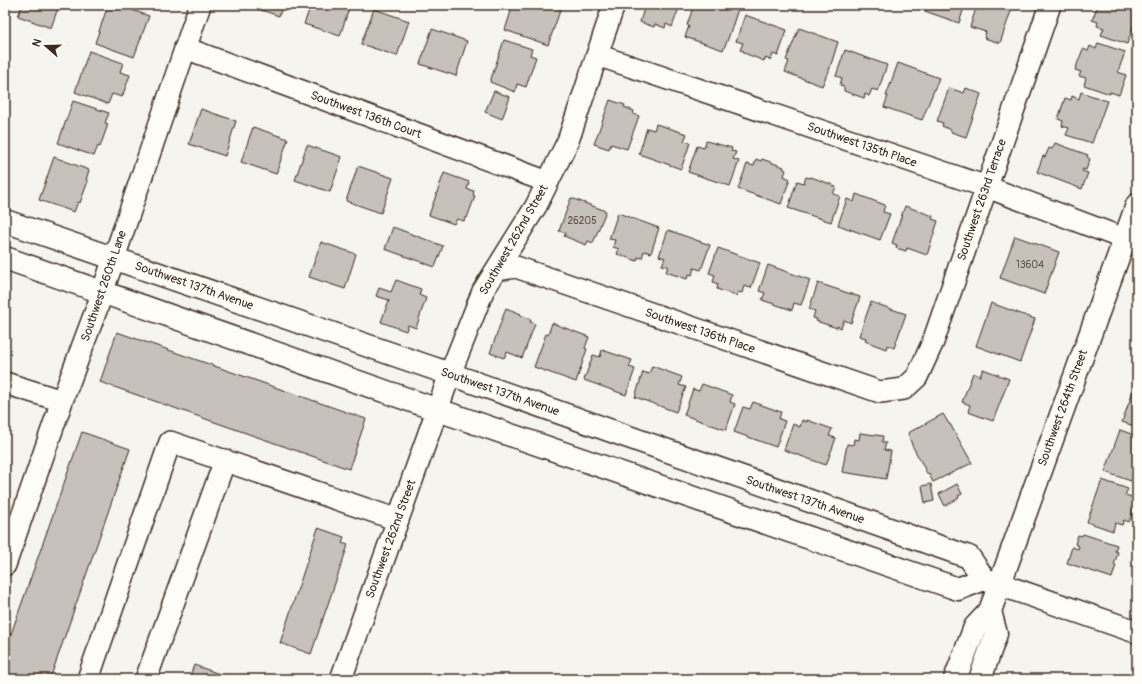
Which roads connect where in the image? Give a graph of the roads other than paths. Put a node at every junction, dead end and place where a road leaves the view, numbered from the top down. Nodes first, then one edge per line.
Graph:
1 (200, 5) edge
2 (614, 5) edge
3 (1050, 5) edge
4 (185, 48) junction
5 (597, 55) junction
6 (548, 182) junction
7 (987, 187) junction
8 (1137, 205) edge
9 (5, 221) edge
10 (1125, 239) junction
11 (5, 258) edge
12 (114, 258) junction
13 (496, 270) junction
14 (102, 292) junction
15 (450, 374) junction
16 (5, 383) edge
17 (904, 389) joint
18 (62, 401) junction
19 (438, 410) junction
20 (225, 460) junction
21 (398, 520) junction
22 (5, 565) edge
23 (992, 582) junction
24 (990, 611) junction
25 (1137, 632) edge
26 (88, 679) edge
27 (146, 679) edge
28 (341, 679) edge
29 (955, 679) edge
30 (980, 679) edge

1 - 4 street, Southwest 260th Lane
2 - 5 street, Southwest 262nd Street
3 - 7 street, Southwest 263rd Terrace
4 - 6 street, Southwest 136th Court
4 - 12 street, Southwest 260th Lane
5 - 6 street, Southwest 262nd Street
5 - 7 street, Southwest 135th Place
6 - 13 street, Southwest 262nd Street
7 - 10 street, Southwest 135th Place
7 - 17 street, Southwest 263rd Terrace
8 - 10 main road, Southwest 264th Street
9 - 12 main road, Southwest 137th Avenue
10 - 23 main road, Southwest 264th Street
11 - 14 main road
12 - 14 street, Southwest 260th Lane
12 - 15 main road, Southwest 137th Avenue
13 - 15 street, Southwest 262nd Street
13 - 17 street, Southwest 136th Place
14 - 18 street, Southwest 260th Lane
14 - 19 main road
15 - 19 street, Southwest 262nd Street
15 - 23 main road, Southwest 137th Avenue
16 - 18 street
18 - 22 street, Southwest 260th Lane
19 - 21 street, Southwest 262nd Street
19 - 23 main road
20 - 21 street
20 - 26 street
20 - 27 street
21 - 28 street, Southwest 262nd Street
23 - 24 main road, Southwest 264th Street
23 - 25 main road
24 - 29 main road, Southwest 264th Street
24 - 30 main road

